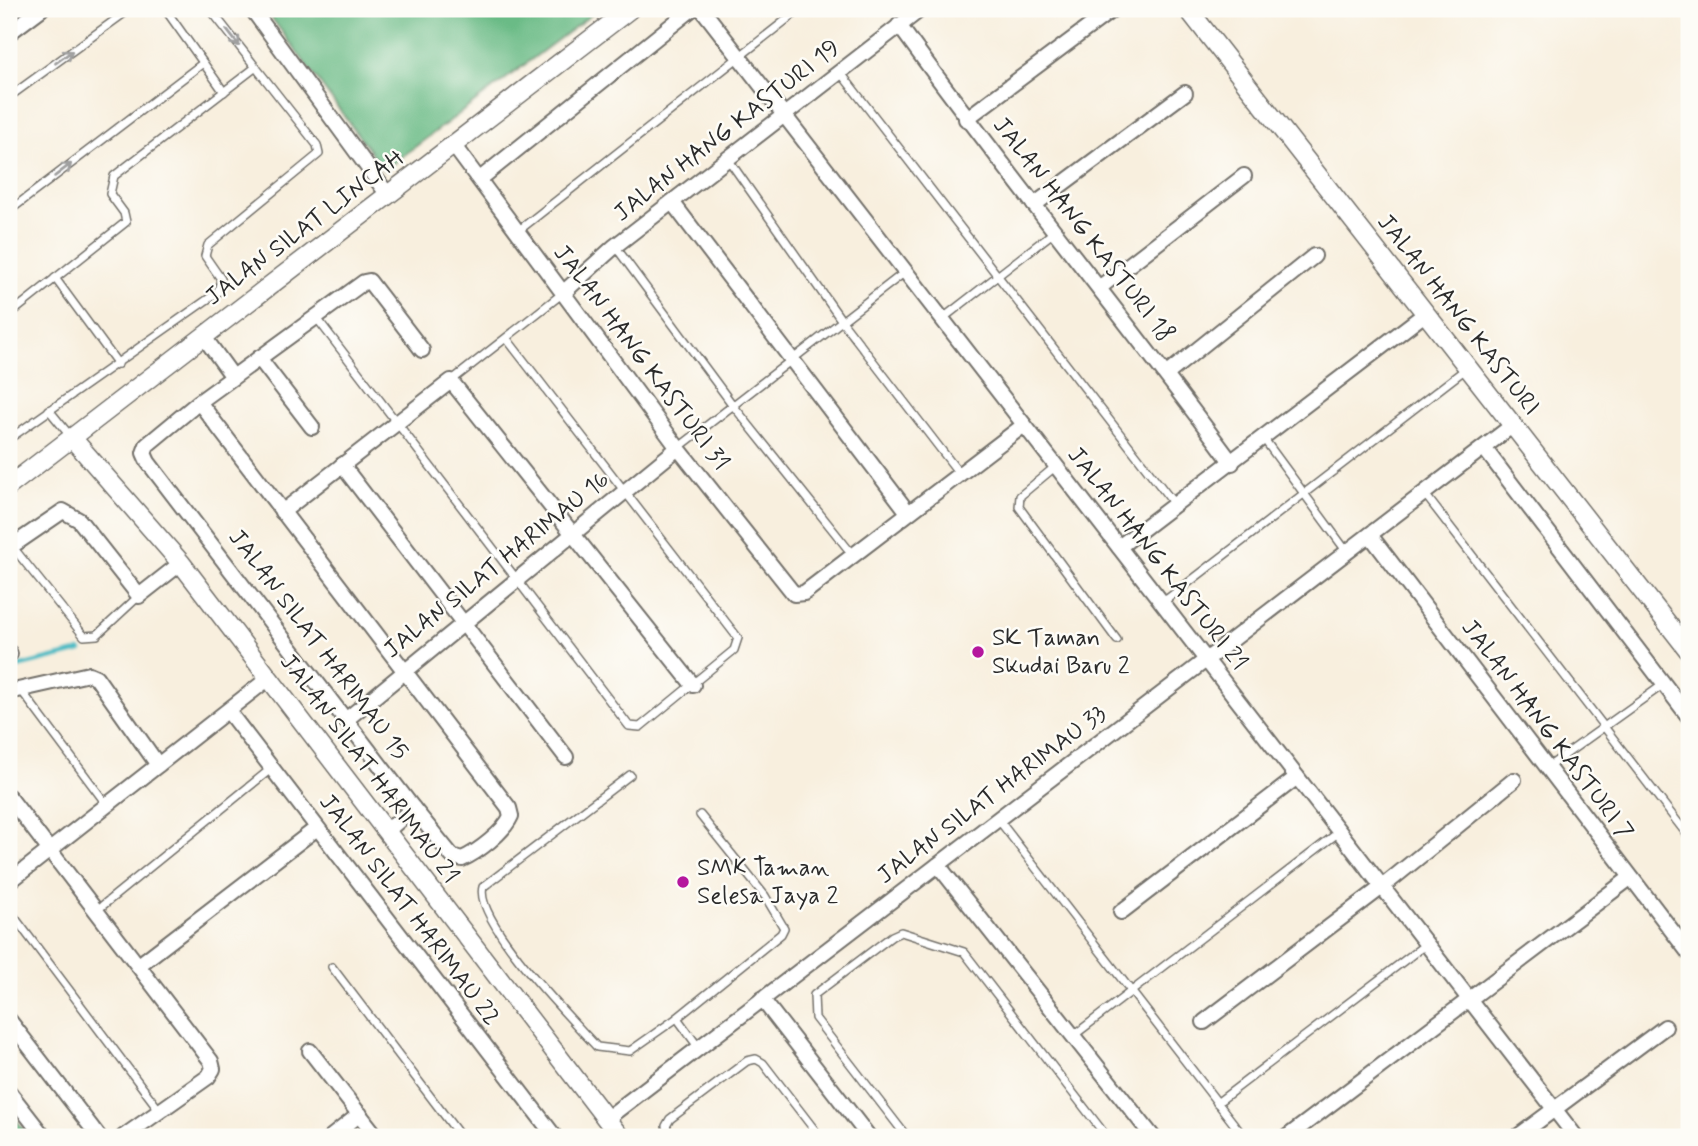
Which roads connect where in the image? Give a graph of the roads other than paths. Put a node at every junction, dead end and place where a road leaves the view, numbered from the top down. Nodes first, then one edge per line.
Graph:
1 (41, 9) edge
2 (130, 9) edge
3 (165, 9) edge
4 (210, 9) edge
5 (252, 9) edge
6 (630, 9) edge
7 (692, 9) edge
8 (702, 9) edge
9 (800, 9) edge
10 (921, 9) edge
11 (1113, 9) edge
12 (1188, 9) edge
13 (900, 26) junction
14 (9, 33) edge
15 (738, 56) junction
16 (203, 62) junction
17 (256, 67) junction
18 (840, 72) junction
19 (224, 92) junction
20 (1185, 93) dead end
21 (9, 97) edge
22 (784, 115) junction
23 (966, 119) junction
24 (454, 146) junction
25 (728, 159) junction
26 (1244, 176) dead end
27 (480, 179) junction
28 (388, 195) junction
29 (672, 202) junction
30 (1034, 205) junction
31 (9, 211) edge
32 (517, 231) junction
33 (1055, 231) junction
34 (615, 246) junction
35 (1314, 256) dead end
36 (905, 272) junction
37 (999, 275) junction
38 (55, 278) junction
39 (1099, 288) junction
40 (564, 292) junction
41 (1426, 313) junction
42 (9, 314) edge
43 (315, 317) junction
44 (942, 319) junction
45 (842, 321) junction
46 (204, 337) junction
47 (507, 339) junction
48 (422, 350) dead end
49 (259, 358) junction
50 (791, 359) junction
51 (118, 364) junction
52 (1468, 367) junction
53 (1167, 374) junction
54 (233, 377) junction
55 (451, 381) junction
56 (199, 402) junction
57 (732, 404) junction
58 (49, 410) junction
59 (397, 423) junction
60 (1024, 425) junction
61 (1513, 425) junction
62 (312, 427) dead end
63 (72, 438) junction
64 (9, 439) edge
65 (1264, 439) junction
66 (678, 448) junction
67 (1484, 448) junction
68 (1231, 463) junction
69 (342, 466) junction
70 (1056, 466) junction
71 (958, 473) junction
72 (9, 486) edge
73 (624, 490) junction
74 (1304, 493) junction
75 (1424, 494) junction
76 (1175, 505) junction
77 (907, 511) junction
78 (282, 512) junction
79 (573, 534) junction
80 (1370, 535) junction
81 (10, 547) edge
82 (1118, 547) junction
83 (1347, 552) junction
84 (852, 554) junction
85 (181, 563) junction
86 (516, 579) junction
87 (139, 596) junction
88 (1162, 603) junction
89 (463, 622) junction
90 (1117, 640) dead end
91 (1689, 651) edge
92 (1206, 660) junction
93 (403, 672) junction
94 (269, 678) junction
95 (1664, 684) junction
96 (693, 685) junction
97 (14, 690) edge
98 (228, 711) junction
99 (1689, 718) edge
100 (347, 719) junction
101 (1603, 728) junction
102 (566, 757) dead end
103 (158, 765) junction
104 (1548, 767) junction
105 (272, 768) junction
106 (630, 775) dead end
107 (1297, 777) junction
108 (1514, 780) dead end
109 (9, 797) edge
110 (107, 806) junction
111 (413, 808) junction
112 (700, 815) dead end
113 (998, 819) junction
114 (317, 828) junction
115 (386, 832) junction
116 (1339, 832) junction
117 (1689, 837) edge
118 (49, 850) junction
119 (938, 865) junction
120 (1630, 878) junction
121 (9, 882) edge
122 (1382, 887) junction
123 (9, 910) edge
124 (97, 910) junction
125 (1121, 912) dead end
126 (1426, 944) junction
127 (1689, 953) edge
128 (139, 965) junction
129 (332, 967) dead end
130 (1132, 993) junction
131 (1468, 998) junction
132 (762, 999) junction
133 (677, 1018) junction
134 (9, 1020) edge
135 (1204, 1021) dead end
136 (1665, 1027) dead end
137 (1073, 1037) junction
138 (699, 1048) junction
139 (310, 1051) dead end
140 (9, 1092) edge
141 (1217, 1103) junction
142 (1555, 1110) junction
143 (160, 1112) junction
144 (360, 1114) junction
145 (606, 1119) junction
146 (44, 1137) edge
147 (99, 1137) edge
148 (123, 1137) edge
149 (331, 1137) edge
150 (377, 1137) edge
151 (461, 1137) edge
152 (555, 1137) edge
153 (620, 1137) edge
154 (670, 1137) edge
155 (820, 1137) edge
156 (869, 1137) edge
157 (907, 1137) edge
158 (1107, 1137) edge
159 (1153, 1137) edge
160 (1244, 1137) edge
161 (1287, 1137) edge
162 (1517, 1137) edge
163 (1576, 1137) edge

1 - 14 street
21 -> 2 lane
3 - 16 lane
4 -> 17 lane
5 - 28 street
6 - 24 street, JALAN SILAT LINCAH
7 - 27 street
8 - 15 street, JALAN HANG KASTURI 21
9 - 15 lane
10 - 13 street, JALAN HANG KASTURI 19
11 - 23 street
12 - 41 street, JALAN HANG KASTURI
13 - 18 street, JALAN HANG KASTURI 19
13 - 23 street, JALAN HANG KASTURI 18
15 - 22 street, JALAN HANG KASTURI 21
15 - 32 lane
16 - 19 lane
31 -> 16 lane
17 - 19 lane
17 - 51 lane
18 - 22 street, JALAN HANG KASTURI 19
18 - 37 lane
19 - 38 lane
20 - 30 street
22 - 25 street, JALAN HANG KASTURI 19
22 - 36 street, JALAN HANG KASTURI 21
23 - 30 street, JALAN HANG KASTURI 18
24 - 27 street, JALAN HANG KASTURI 31
24 - 28 street, JALAN SILAT LINCAH
25 - 29 street, JALAN HANG KASTURI 19
25 - 45 lane
26 - 39 street
27 - 32 street, JALAN HANG KASTURI 31
28 - 46 street, JALAN SILAT LINCAH
29 - 34 street, JALAN HANG KASTURI 19
29 - 50 street
30 - 33 street, JALAN HANG KASTURI 18
32 - 40 street, JALAN HANG KASTURI 31
33 - 37 lane
33 - 39 street, JALAN HANG KASTURI 18
34 - 40 street, JALAN HANG KASTURI 19
34 - 57 lane
35 - 53 street
36 - 44 street, JALAN HANG KASTURI 21
36 - 45 lane
37 - 44 lane
37 - 76 lane
38 - 42 lane
38 - 51 lane
39 - 53 street, JALAN HANG KASTURI 18
40 - 47 lane
40 - 66 street, JALAN HANG KASTURI 31
41 - 52 street, JALAN HANG KASTURI
41 - 65 street
43 - 48 street
43 - 49 street
43 - 59 lane
44 - 60 street, JALAN HANG KASTURI 21
45 - 50 lane
45 - 71 lane
46 - 54 street
46 - 63 street, JALAN SILAT LINCAH
47 - 55 lane
47 - 73 lane
49 - 54 street
49 - 62 street
50 - 57 lane
50 - 77 street
51 - 58 lane
52 - 61 street, JALAN HANG KASTURI
52 - 74 lane
53 - 68 street, JALAN HANG KASTURI 18
54 - 56 street
55 - 59 street
55 - 79 street
56 - 78 street
56 - 100 street, JALAN SILAT HARIMAU 15
57 - 66 lane
57 - 84 lane
58 - 63 lane
58 - 64 lane
59 - 69 street
59 - 86 lane
60 - 70 street, JALAN HANG KASTURI 21
60 - 71 street
61 - 67 street, JALAN SILAT HARIMAU 33
61 - 91 street, JALAN HANG KASTURI
63 - 72 street, JALAN SILAT LINCAH
63 - 85 street, JALAN SILAT HARIMAU 21
65 - 68 street
65 - 74 lane
66 - 73 street, JALAN SILAT HARIMAU 16
66 - 84 street, JALAN HANG KASTURI 31
67 - 75 street, JALAN SILAT HARIMAU 33
67 - 95 street
68 - 76 street
69 - 78 street
69 - 89 street
70 - 82 street, JALAN HANG KASTURI 21
70 - 90 lane
71 - 77 street
73 - 79 street, JALAN SILAT HARIMAU 16
73 - 96 lane
74 - 83 lane
74 - 88 lane
75 - 80 street, JALAN SILAT HARIMAU 33
75 - 101 lane
76 - 82 street
77 - 84 street
78 - 93 street
79 - 86 street, JALAN SILAT HARIMAU 16
79 - 96 street
80 - 83 street, JALAN SILAT HARIMAU 33
80 - 104 street, JALAN HANG KASTURI 7
81 - 87 street
81 - 87 lane
82 - 88 street, JALAN HANG KASTURI 21
83 - 92 street, JALAN SILAT HARIMAU 33
85 - 87 street
85 - 94 street, JALAN SILAT HARIMAU 21
86 - 89 street, JALAN SILAT HARIMAU 16
86 - 96 lane
88 - 92 street, JALAN HANG KASTURI 21
89 - 93 street, JALAN SILAT HARIMAU 16
89 - 102 street
92 - 107 street, JALAN HANG KASTURI 21
92 - 113 street, JALAN SILAT HARIMAU 33
93 - 100 street, JALAN SILAT HARIMAU 16
93 - 111 street, JALAN SILAT HARIMAU 15
94 - 98 street
94 - 115 street, JALAN SILAT HARIMAU 21
95 - 99 street
95 - 101 lane
97 - 103 street
97 - 110 lane
98 - 103 street
98 - 105 street, JALAN SILAT HARIMAU 22
100 - 111 street, JALAN SILAT HARIMAU 15
101 - 104 lane
101 - 117 lane
103 - 110 street
104 - 120 street, JALAN HANG KASTURI 7
105 - 114 street, JALAN SILAT HARIMAU 22
105 - 124 lane
106 - 133 lane
107 - 116 street, JALAN HANG KASTURI 21
107 - 125 street
108 - 122 street
109 - 118 street
110 - 118 street
111 - 115 street
112 - 133 lane
113 - 119 street, JALAN SILAT HARIMAU 33
113 - 130 lane
114 - 128 street
114 - 152 street, JALAN SILAT HARIMAU 22
115 - 145 street, JALAN SILAT HARIMAU 21
116 - 122 street, JALAN HANG KASTURI 21
116 - 130 lane
118 - 121 street
118 - 124 street
119 - 132 street, JALAN SILAT HARIMAU 33
119 - 137 street
120 - 127 street, JALAN HANG KASTURI 7
120 - 131 street
122 - 126 street, JALAN HANG KASTURI 21
122 - 135 street
123 - 143 lane
124 - 128 street
126 - 131 street, JALAN HANG KASTURI 21
126 - 141 lane
128 - 143 street
129 - 151 lane
130 - 137 lane
130 - 141 lane
131 - 142 street, JALAN HANG KASTURI 21
131 - 161 street
132 - 138 street, JALAN SILAT HARIMAU 33
132 - 156 street
133 - 138 lane
134 - 147 street
136 - 142 street
137 - 159 street
138 - 145 street, JALAN SILAT HARIMAU 33
139 - 144 street
140 - 146 street
141 - 160 lane
142 - 162 street
142 - 163 street, JALAN HANG KASTURI 21
143 - 148 street
144 - 149 street
144 - 150 street
145 - 153 street, JALAN SILAT HARIMAU 21
154 - 155 lane
157 - 158 lane

